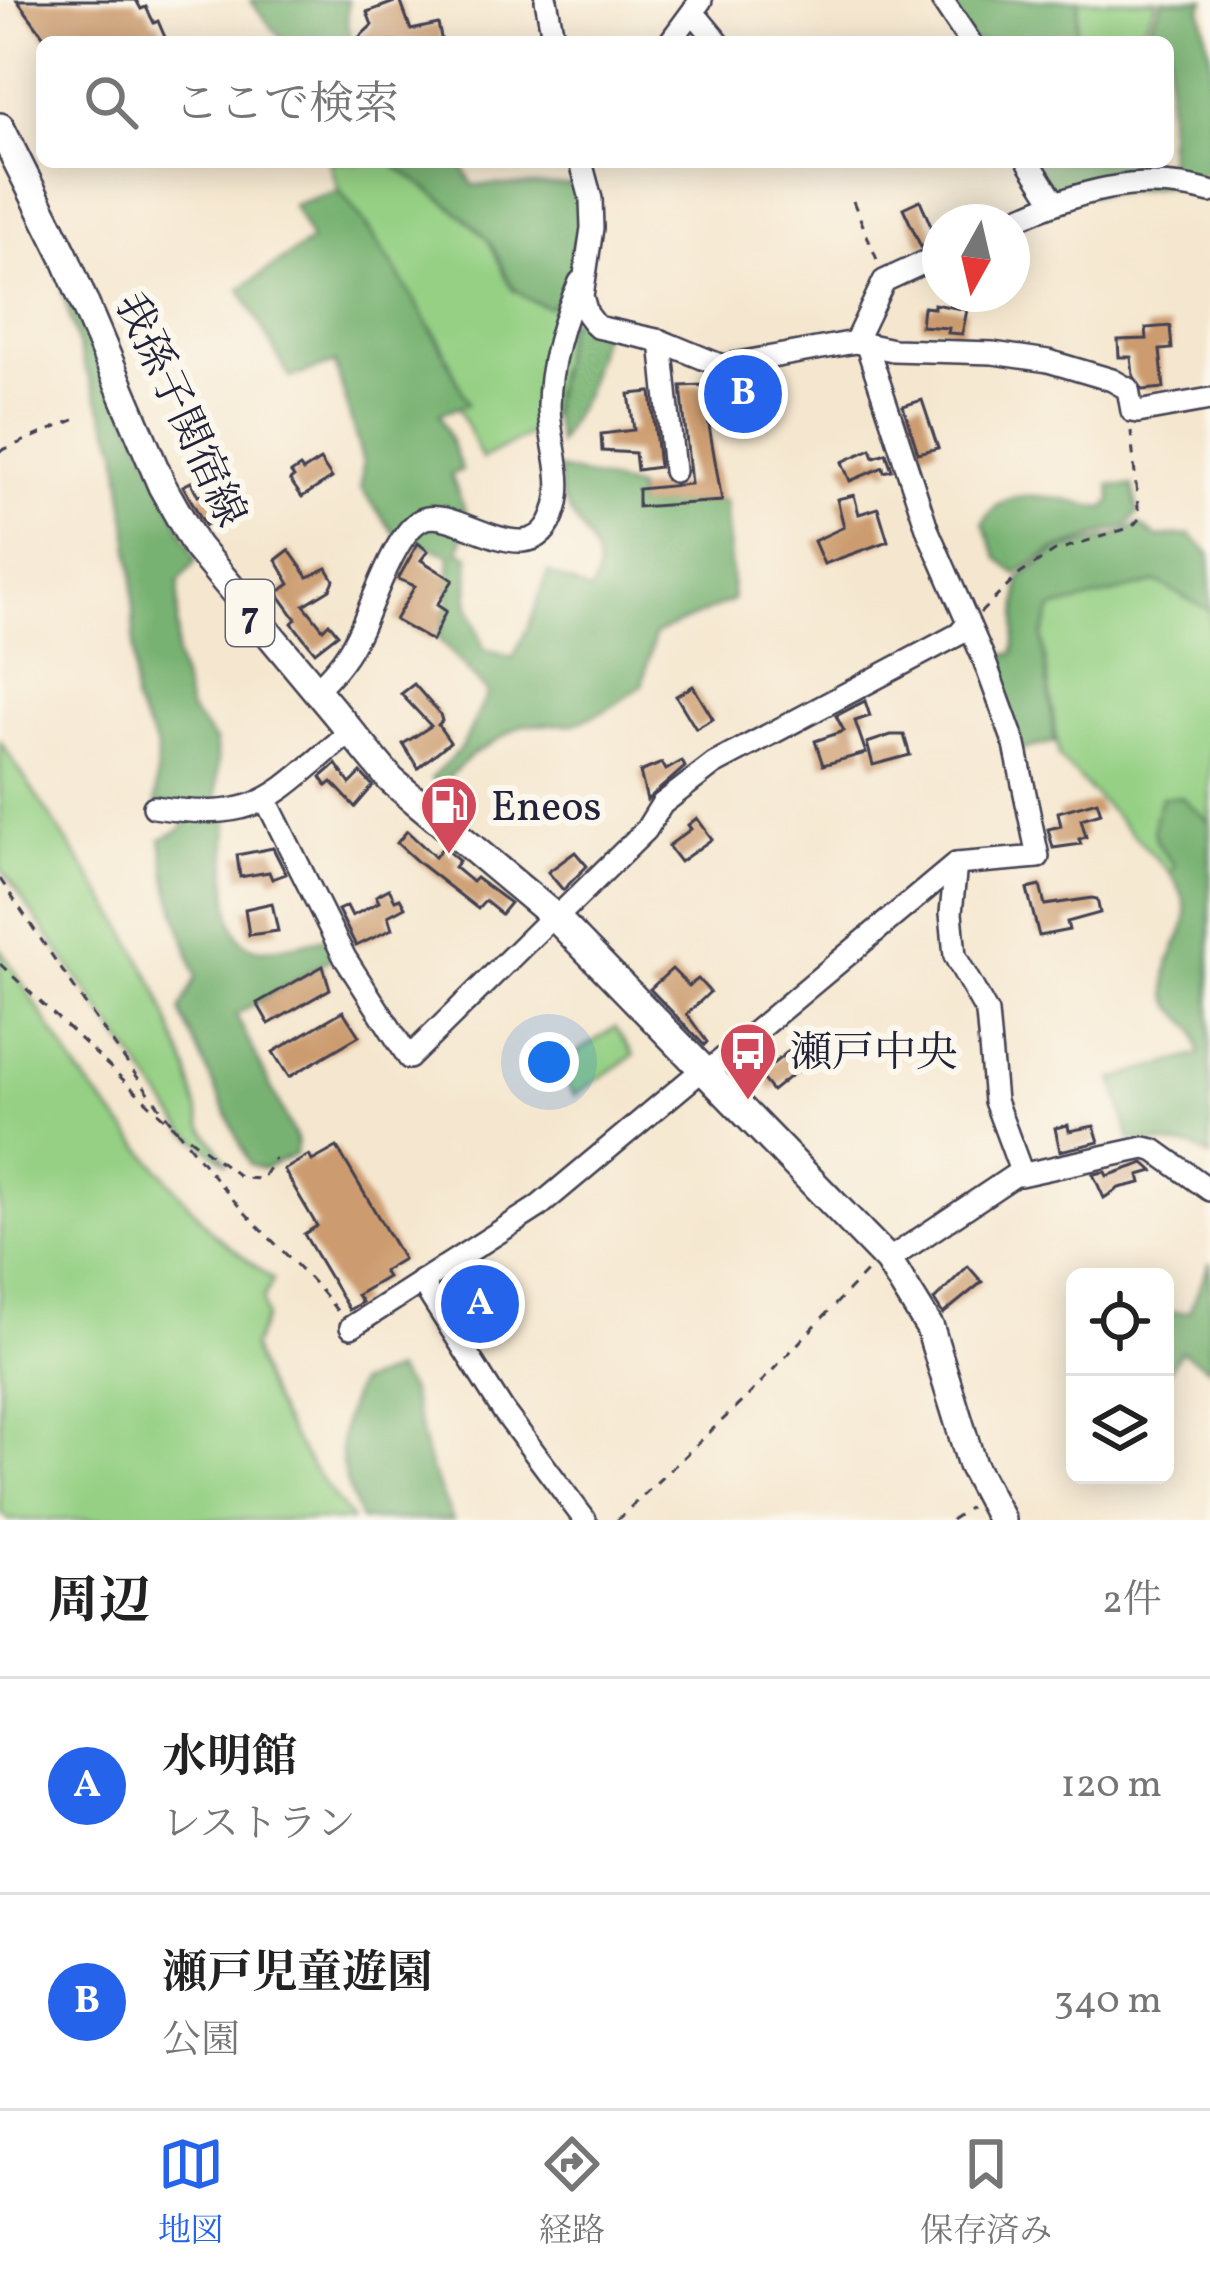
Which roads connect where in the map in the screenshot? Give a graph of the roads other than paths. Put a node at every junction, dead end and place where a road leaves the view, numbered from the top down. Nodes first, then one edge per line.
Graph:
1 (546, 0) edge
2 (942, 0) edge
3 (696, 8) edge
4 (553, 36) edge
5 (675, 36) edge
6 (713, 36) edge
7 (966, 36) edge
8 (0, 128) edge
9 (583, 168) edge
10 (1033, 168) edge
11 (1210, 192) edge
12 (1054, 201) junction
13 (1030, 212) edge
14 (922, 263) edge
15 (583, 276) junction
16 (661, 341) junction
17 (861, 344) junction
18 (1210, 399) edge
19 (675, 470) dead end
20 (968, 625) junction
21 (315, 691) junction
22 (350, 733) junction
23 (266, 800) junction
24 (154, 807) dead end
25 (956, 864) junction
26 (555, 917) junction
27 (704, 1071) junction
28 (1020, 1175) junction
29 (1210, 1190) edge
30 (885, 1257) junction
31 (421, 1281) junction
32 (350, 1327) road end
33 (993, 1508) edge
34 (585, 1520) edge

1 - 4 street
2 - 7 street
3 - 5 street
3 - 6 street
8 - 21 main road, 我孫子関宿線 / 7
9 - 15 street
10 - 12 street
11 - 12 street
12 - 13 street
14 - 17 street
15 - 16 street
15 - 21 street
16 - 17 street
16 - 19 street
17 - 18 street
17 - 20 street
20 - 25 street
20 - 26 street
21 - 22 main road, 我孫子関宿線 / 7
22 - 23 street
22 - 26 main road, 我孫子関宿線 / 7
23 - 24 street
23 - 26 street
25 - 27 street
25 - 28 street
26 - 27 main road, 我孫子関宿線 / 7
27 - 30 main road, 我孫子関宿線 / 7
27 - 31 street
28 - 29 street
28 - 30 street
30 - 33 main road, 我孫子関宿線 / 7
31 - 32 street
31 - 34 street

